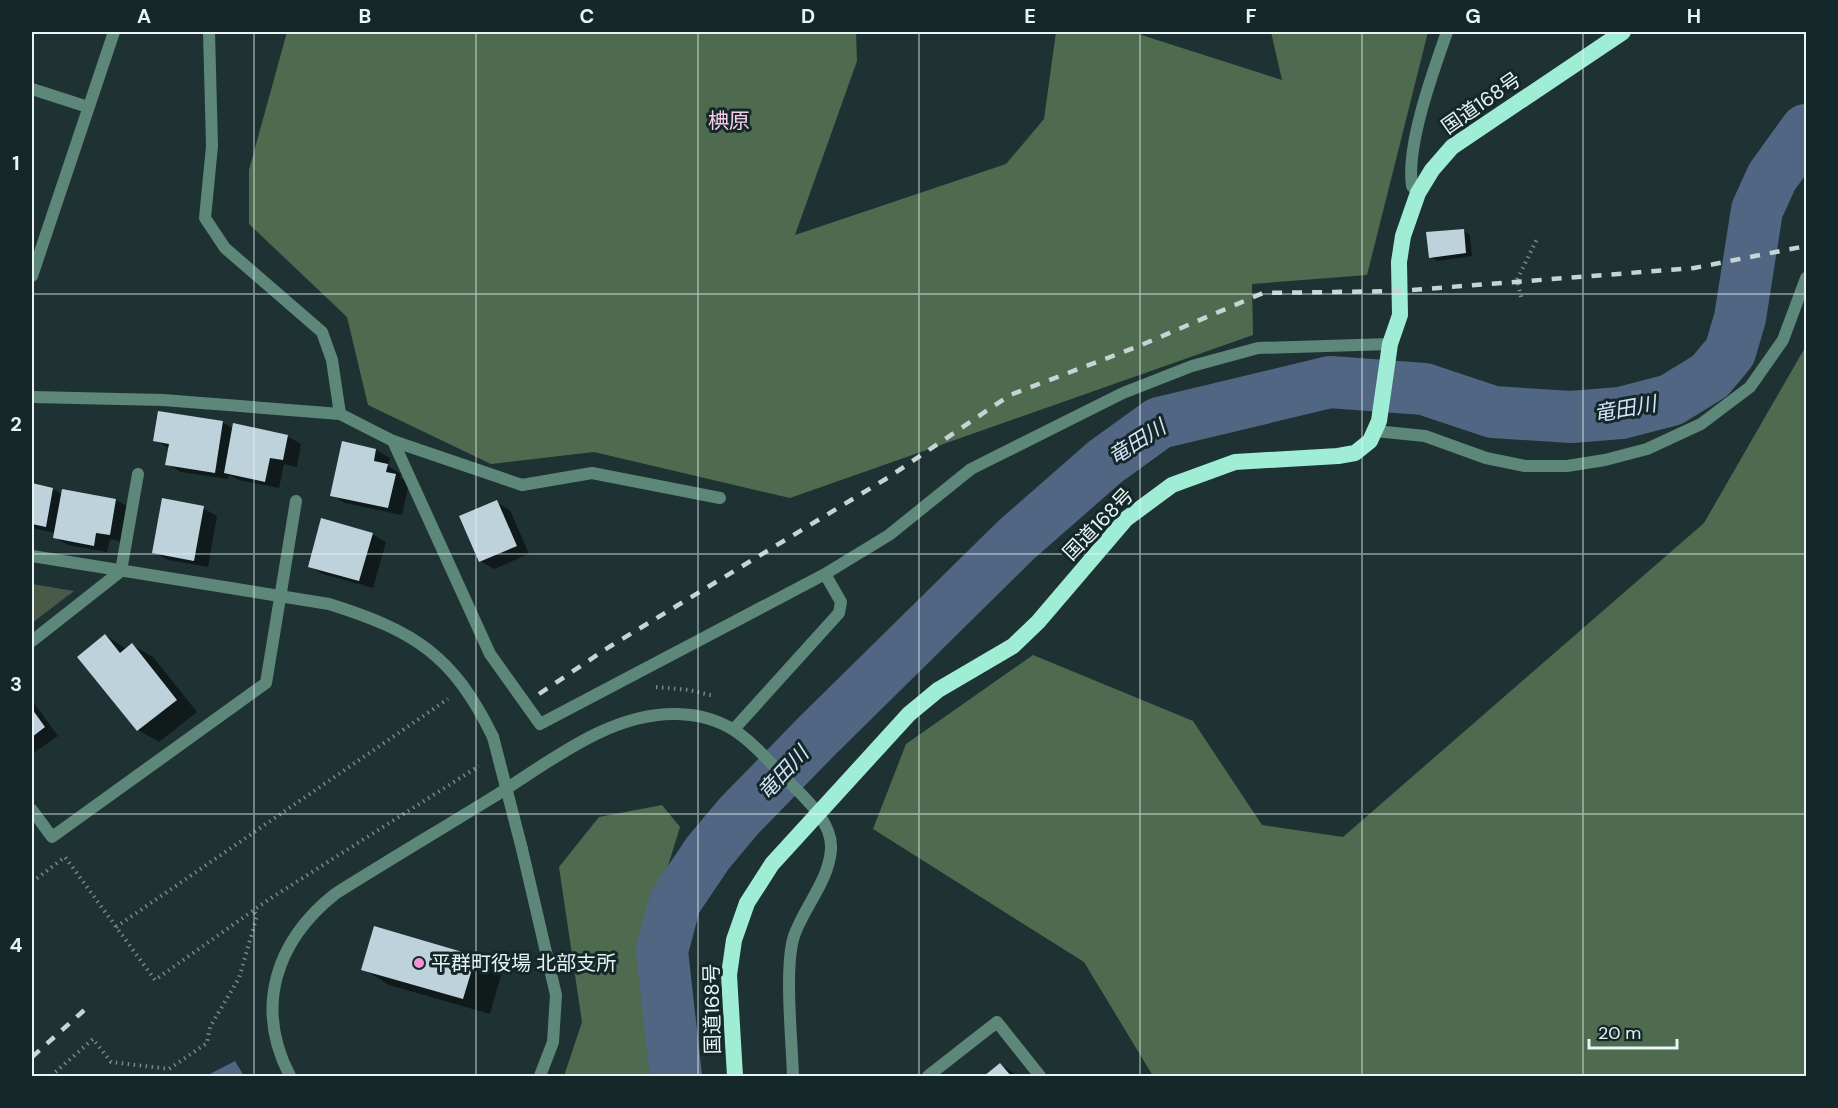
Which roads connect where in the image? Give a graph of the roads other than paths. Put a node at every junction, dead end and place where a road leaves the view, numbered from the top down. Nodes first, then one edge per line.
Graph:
1 (114, 32) edge
2 (209, 32) edge
3 (1448, 32) edge
4 (1623, 32) edge
5 (32, 89) edge
6 (88, 107) junction
7 (1418, 193) junction
8 (32, 276) edge
9 (1806, 278) edge
10 (1390, 344) junction
11 (32, 397) edge
12 (340, 414) junction
13 (1377, 426) junction
14 (393, 441) junction
15 (138, 474) dead end
16 (720, 498) dead end
17 (296, 501) dead end
18 (32, 556) edge
19 (121, 571) junction
20 (825, 574) junction
21 (281, 596) junction
22 (32, 641) edge
23 (735, 728) junction
24 (32, 810) edge
25 (817, 813) junction
26 (290, 1077) edge
27 (540, 1077) edge
28 (735, 1077) edge
29 (793, 1077) edge
30 (928, 1077) edge
31 (1040, 1077) edge

1 - 6 street
2 - 12 street
3 - 7 street
4 - 7 highway, 国道168号
5 - 6 street
6 - 8 street
7 - 10 highway, 国道168号
9 - 13 street
10 - 13 highway, 国道168号
10 - 20 street
11 - 12 street
12 - 14 street
13 - 25 highway, 国道168号
14 - 16 street
14 - 20 street
15 - 19 street
17 - 21 street
18 - 19 street
19 - 21 street
19 - 22 street
20 - 23 street
21 - 24 street
21 - 27 street, bridge
23 - 25 street
23 - 26 street
25 - 28 highway, 国道168号
25 - 29 street
30 - 31 street

